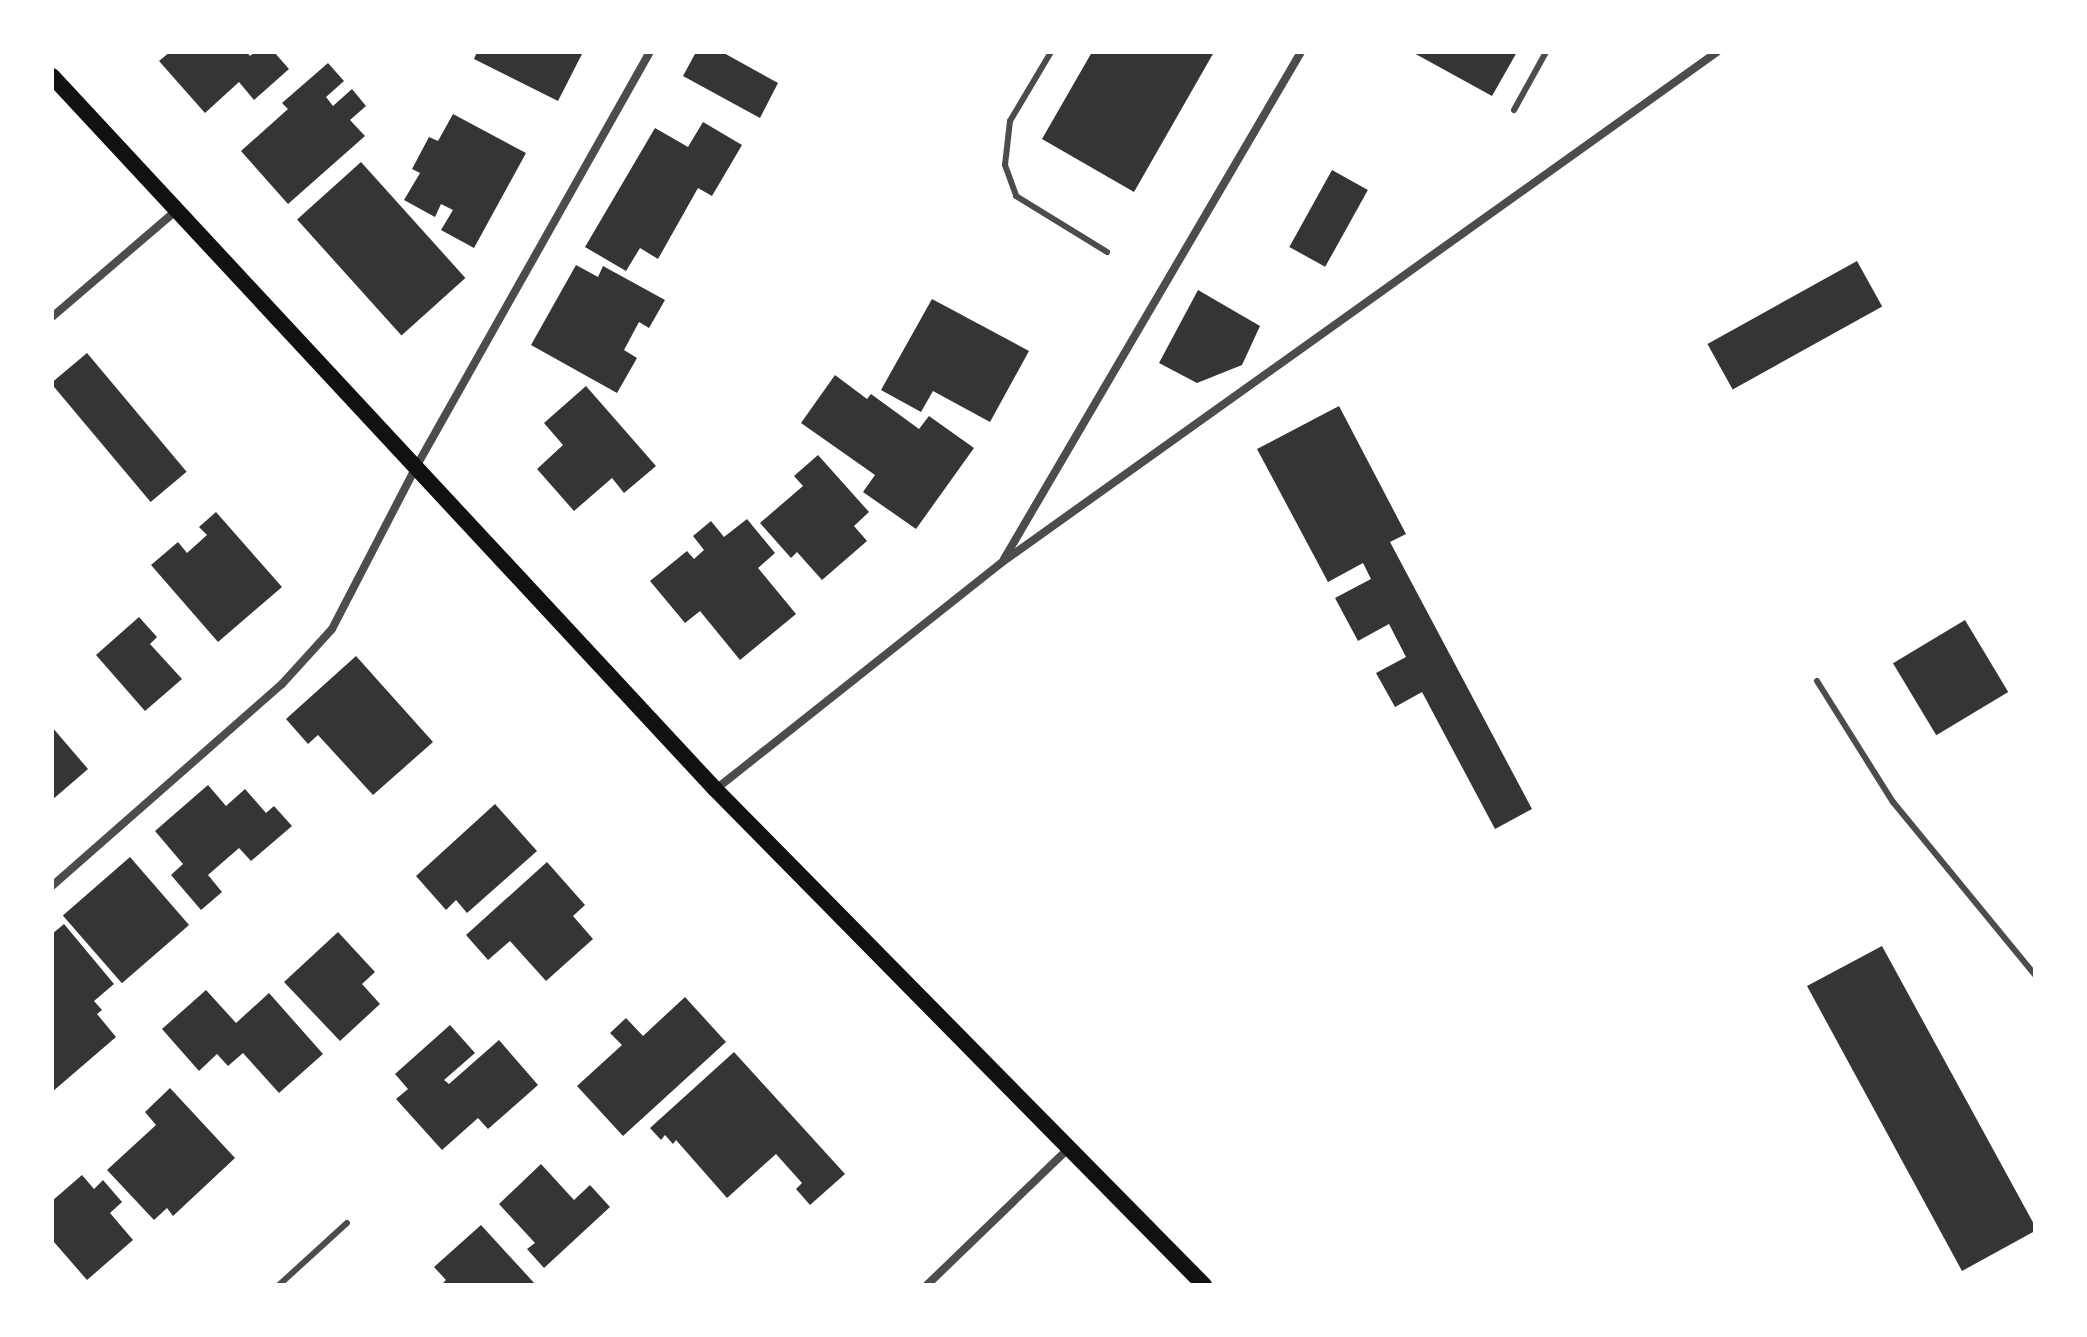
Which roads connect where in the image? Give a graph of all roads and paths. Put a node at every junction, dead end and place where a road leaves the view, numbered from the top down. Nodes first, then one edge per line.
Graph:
1 (650, 52) edge
2 (1051, 52) edge
3 (1301, 52) edge
4 (1546, 52) edge
5 (1717, 52) edge
6 (52, 76) edge
7 (1514, 110) dead end
8 (177, 210) junction
9 (1107, 252) dead end
10 (52, 317) edge
11 (416, 467) junction
12 (1001, 563) junction
13 (1817, 681) dead end
14 (715, 789) junction
15 (52, 886) edge
16 (2035, 975) edge
17 (1070, 1147) junction
18 (347, 1223) dead end
19 (279, 1285) edge
20 (927, 1285) edge
21 (1204, 1285) edge

1 - 11 street
2 - 9 lane
3 - 12 street
4 - 7 lane
5 - 12 street
6 - 8 main road
8 - 10 street
8 - 11 main road
11 - 14 main road
11 - 15 street
12 - 14 street
13 - 16 lane
14 - 17 main road
17 - 20 street
17 - 21 main road
18 - 19 lane

